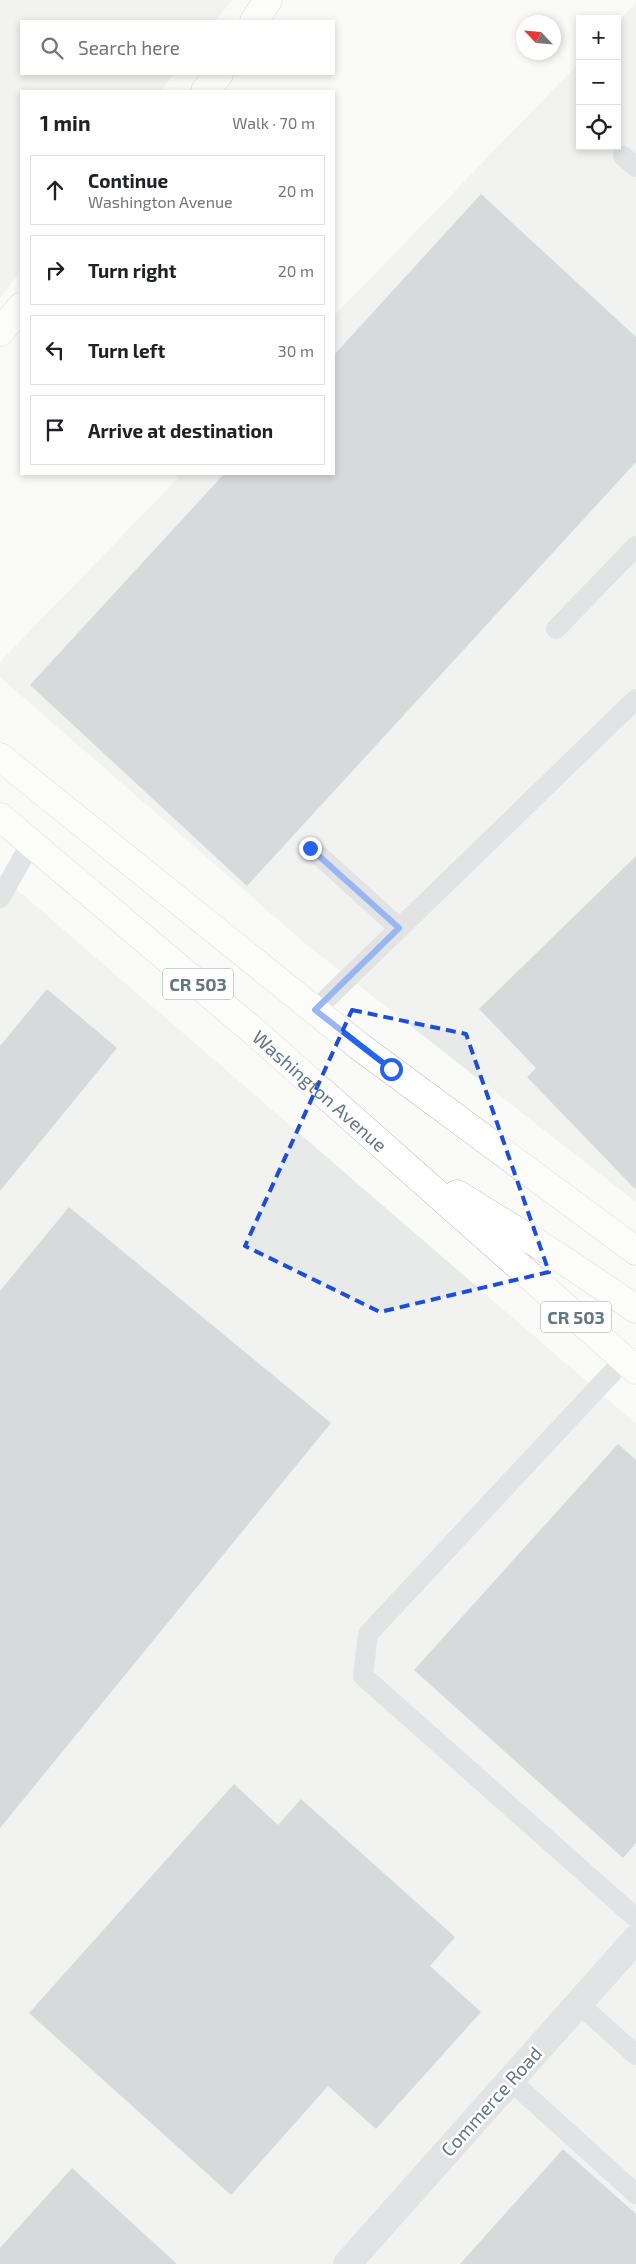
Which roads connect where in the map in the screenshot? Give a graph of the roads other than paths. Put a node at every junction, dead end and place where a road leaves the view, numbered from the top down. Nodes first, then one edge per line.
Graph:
1 (268, 0) edge
2 (255, 20) edge
3 (218, 75) edge
4 (206, 90) edge
5 (20, 308) edge
6 (0, 332) edge
7 (636, 546) edge
8 (556, 629) dead end
9 (636, 699) edge
10 (0, 748) edge
11 (8, 763) edge
12 (0, 817) edge
13 (31, 843) junction
14 (310, 848) dead end
15 (0, 898) edge
16 (399, 928) junction
17 (315, 1010) junction
18 (392, 1154) junction
19 (636, 1251) edge
20 (636, 1309) edge
21 (630, 1365) edge
22 (636, 1918) edge
23 (636, 1939) edge
24 (578, 2003) junction
25 (636, 2055) edge
26 (510, 2080) junction
27 (636, 2194) edge
28 (348, 2264) edge

1 - 2 main road
3 - 4 main road
5 - 6 main road
7 - 8 lane
9 - 16 lane
10 - 11 main road
11 - 17 main road, CR 503
12 - 13 main road, Washington Avenue / CR 503
13 - 15 lane
13 - 18 main road, Washington Avenue / CR 503
14 - 16 lane
16 - 17 lane
17 - 19 main road, CR 503
18 - 20 main road
18 - 21 main road, Washington Avenue / CR 503
21 - 22 lane
23 - 24 street, Commerce Road
24 - 25 lane
24 - 26 street, Commerce Road
26 - 27 lane
26 - 28 street, Commerce Road

